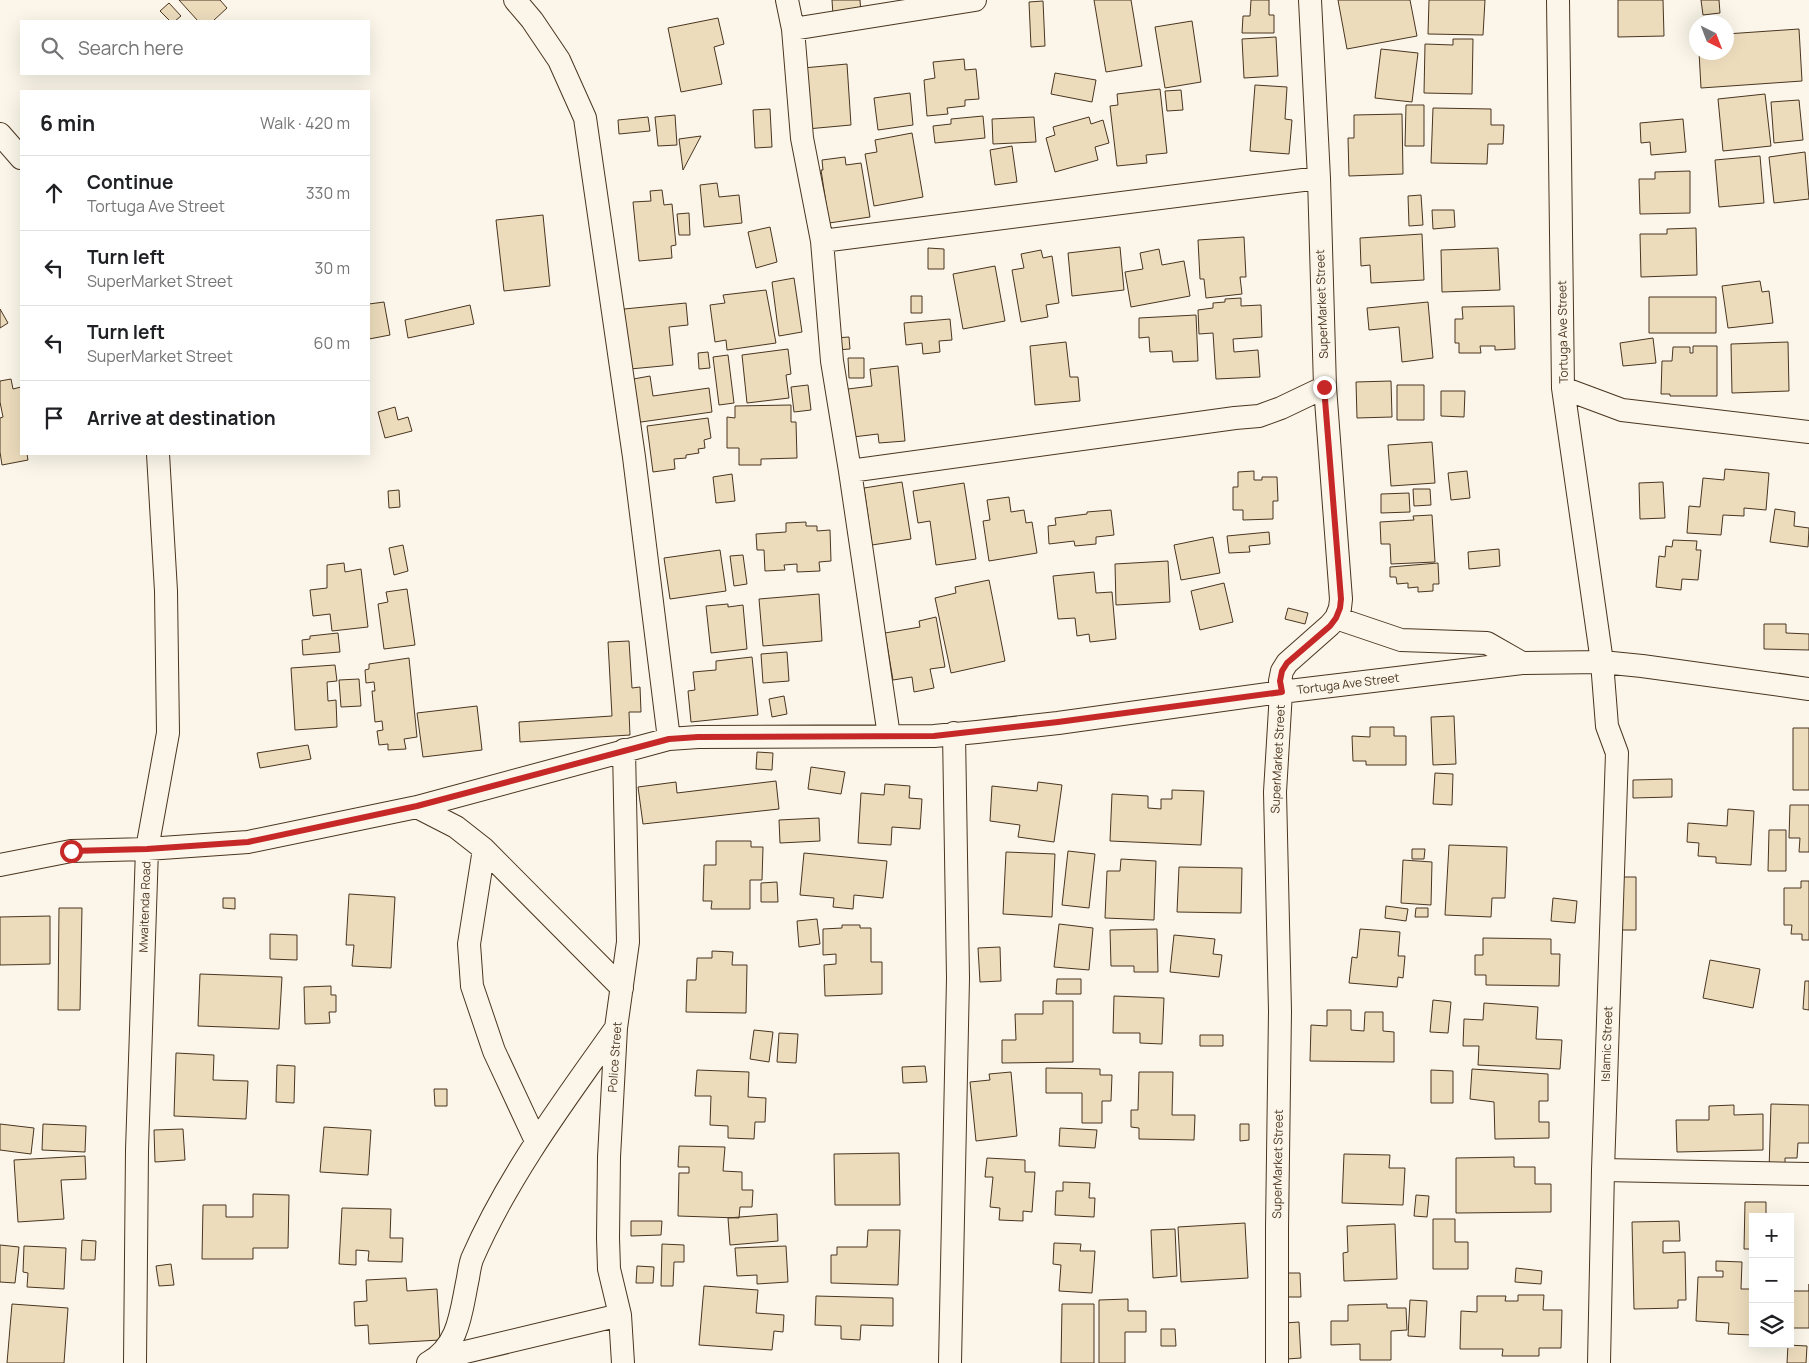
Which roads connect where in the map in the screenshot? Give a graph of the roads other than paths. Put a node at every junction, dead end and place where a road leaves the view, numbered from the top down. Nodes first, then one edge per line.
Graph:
1 (515, 0) edge
2 (787, 0) edge
3 (975, 0) edge
4 (1310, 0) edge
5 (1558, 0) edge
6 (794, 29) junction
7 (0, 134) edge
8 (20, 157) edge
9 (1319, 178) junction
10 (822, 241) junction
11 (1324, 387) junction
12 (1563, 388) junction
13 (1809, 432) edge
14 (158, 455) edge
15 (850, 471) junction
16 (1336, 618) junction
17 (1602, 662) junction
18 (1522, 663) junction
19 (1809, 689) edge
20 (1282, 692) junction
21 (954, 732) junction
22 (889, 736) junction
23 (669, 739) junction
24 (624, 750) junction
25 (417, 806) junction
26 (147, 849) junction
27 (484, 849) junction
28 (0, 865) edge
29 (622, 988) junction
30 (616, 1028) junction
31 (536, 1141) junction
32 (1603, 1170) junction
33 (1809, 1174) edge
34 (620, 1315) junction
35 (432, 1361) edge
36 (135, 1363) edge
37 (622, 1363) edge
38 (950, 1363) edge
39 (1277, 1363) edge
40 (1599, 1363) edge

1 - 23 street
2 - 6 street
3 - 6 street
4 - 9 street, SuperMarket Street
5 - 12 street, Tortuga Ave Street
6 - 10 street
7 - 8 street
9 - 10 street
9 - 11 street, SuperMarket Street
10 - 15 street
11 - 15 street
11 - 16 street, SuperMarket Street
12 - 13 street
12 - 17 street, Tortuga Ave Street
14 - 26 street, Mwaitenda Road
15 - 22 street
16 - 18 street
16 - 20 street, SuperMarket Street
17 - 18 street, Tortuga Ave Street
17 - 19 street, Tortuga Ave Street
17 - 32 street, Islamic Street
18 - 20 street, Tortuga Ave Street
20 - 21 street, Tortuga Ave Street
20 - 39 street, SuperMarket Street
21 - 22 street, Tortuga Ave Street
21 - 38 street
22 - 23 street, Tortuga Ave Street
23 - 24 street, Tortuga Ave Street
24 - 25 street, Tortuga Ave Street
24 - 29 street, Police Street
25 - 26 street, Tortuga Ave Street
25 - 27 street
26 - 28 street, Tortuga Ave Street
26 - 36 street, Mwaitenda Road
27 - 29 street
27 - 31 street
29 - 30 street, Police Street
30 - 31 street
30 - 34 street, Police Street
31 - 35 street
32 - 33 street
32 - 40 street, Islamic Street
34 - 35 street
34 - 37 street, Police Street

